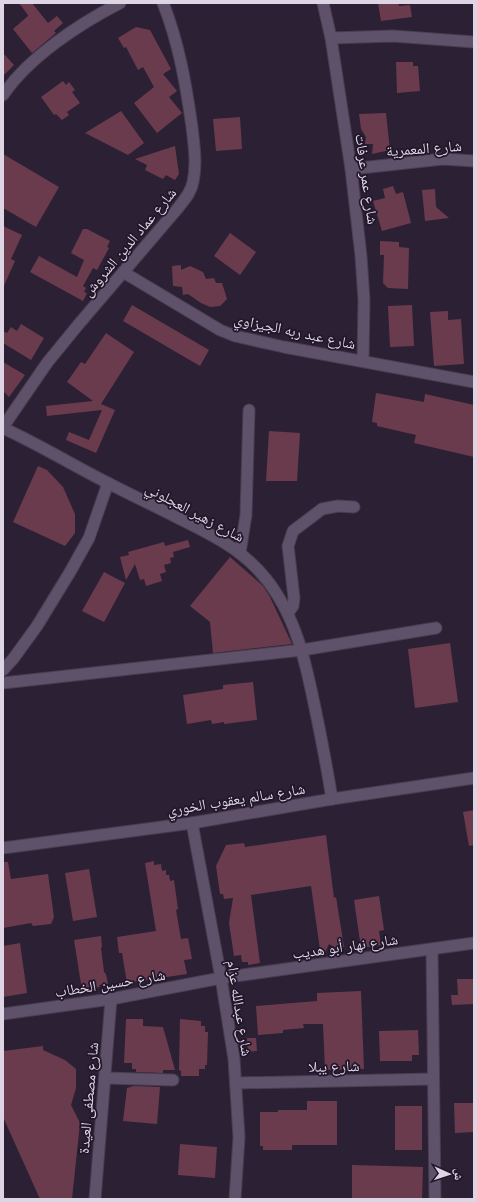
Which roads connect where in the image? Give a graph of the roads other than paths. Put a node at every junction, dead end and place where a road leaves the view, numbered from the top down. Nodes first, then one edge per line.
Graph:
1 (120, 3) edge
2 (163, 3) edge
3 (322, 3) edge
4 (330, 38) junction
5 (474, 42) edge
6 (3, 95) edge
7 (474, 161) edge
8 (351, 169) junction
9 (123, 272) junction
10 (363, 362) junction
11 (474, 382) edge
12 (249, 410) dead end
13 (3, 428) edge
14 (108, 483) junction
15 (354, 507) dead end
16 (240, 553) junction
17 (288, 613) junction
18 (436, 628) dead end
19 (302, 650) junction
20 (3, 670) edge
21 (3, 683) edge
22 (474, 778) edge
23 (332, 799) junction
24 (192, 823) junction
25 (3, 848) edge
26 (474, 943) edge
27 (432, 949) junction
28 (221, 978) junction
29 (111, 999) junction
30 (3, 1014) edge
31 (105, 1078) junction
32 (432, 1079) junction
33 (174, 1080) dead end
34 (236, 1083) junction
35 (95, 1199) edge
36 (235, 1199) edge
37 (435, 1199) edge

1 - 6 street
2 - 9 street, شارع عماد الدين الشروش
3 - 4 street, شارع عمر عرفات
4 - 5 street
4 - 8 street, شارع عمر عرفات
7 - 8 street, شارع المعمرية
8 - 10 street, شارع عمر عرفات
9 - 10 street, شارع عبد ربه الجيزاوي
9 - 13 street, شارع عماد الدين الشروش
10 - 11 street, شارع عبد ربه الجيزاوي
12 - 16 street
13 - 14 street, شارع زهير العجلوني
14 - 16 street, شارع زهير العجلوني
14 - 20 street
15 - 17 street
16 - 17 street, شارع زهير العجلوني
17 - 19 street, شارع زهير العجلوني
18 - 19 street
19 - 21 street
19 - 23 street, شارع زهير العجلوني
22 - 23 street, شارع سالم يعقوب الخوري
23 - 24 street, شارع سالم يعقوب الخوري
24 - 25 street, شارع سالم يعقوب الخوري
24 - 28 street, شارع عبدالله عزام
26 - 27 street, شارع نهار أبو هديب
27 - 28 street, شارع نهار أبو هديب
27 - 32 street
28 - 29 street, شارع حسين الخطاب
28 - 34 street, شارع عبدالله عزام
29 - 30 street, شارع حسين الخطاب
29 - 31 street, شارع مصطفى العيدة
31 - 33 street
31 - 35 street, شارع مصطفى العيدة
32 - 34 street, شارع يبلا
32 - 37 street
34 - 36 street, شارع عبدالله عزام

